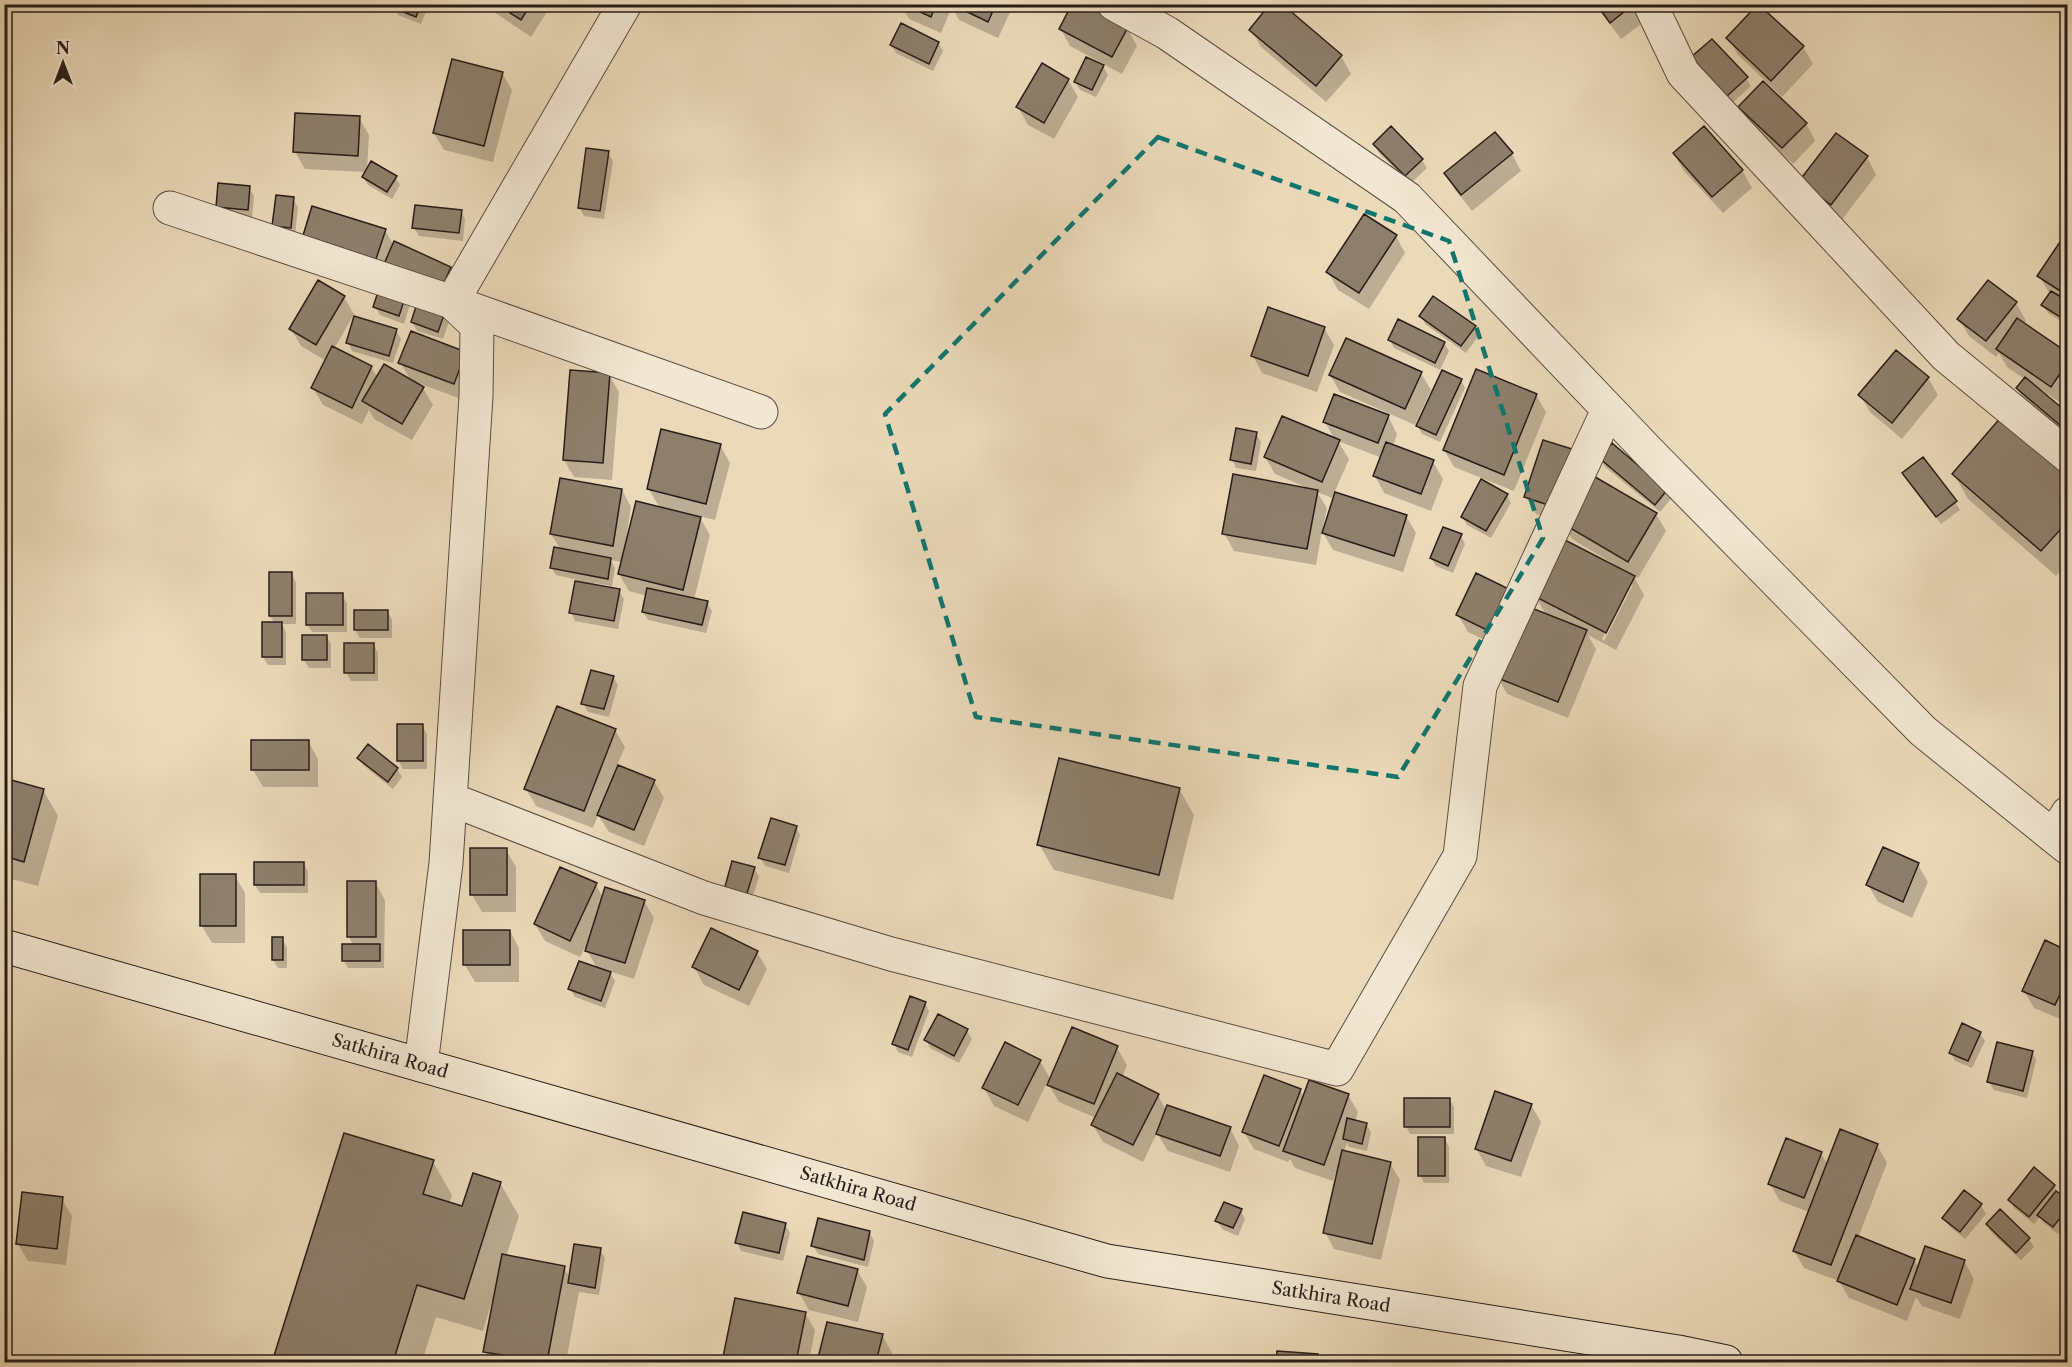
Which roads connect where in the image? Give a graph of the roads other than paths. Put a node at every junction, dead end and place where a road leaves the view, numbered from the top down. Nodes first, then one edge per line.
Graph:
1 (625, 4) edge
2 (1114, 4) edge
3 (1650, 4) edge
4 (170, 208) dead end
5 (452, 302) junction
6 (1608, 410) junction
7 (761, 412) dead end
8 (2067, 456) edge
9 (450, 800) junction
10 (2063, 833) edge
11 (4, 946) edge
12 (421, 1065) junction
13 (1726, 1362) edge

1 - 5 street
2 - 6 street
3 - 8 street
4 - 5 street
5 - 7 street
5 - 9 street
6 - 9 street
6 - 10 street
9 - 12 street
11 - 12 street, Satkhira Road
12 - 13 street, Satkhira Road

